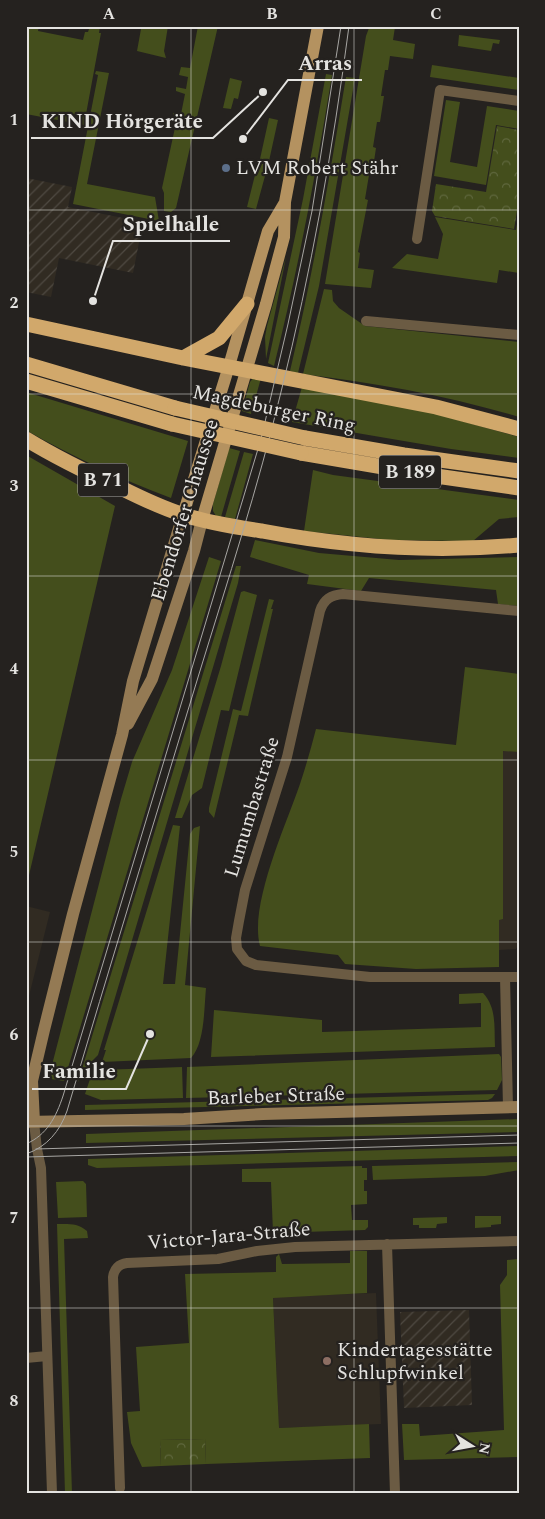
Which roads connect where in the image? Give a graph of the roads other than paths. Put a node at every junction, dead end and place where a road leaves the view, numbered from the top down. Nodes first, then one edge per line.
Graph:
1 (318, 26) edge
2 (519, 101) edge
3 (285, 202) junction
4 (417, 239) dead end
5 (247, 304) junction
6 (366, 321) dead end
7 (26, 324) edge
8 (519, 335) edge
9 (183, 358) junction
10 (26, 364) edge
11 (229, 366) junction
12 (246, 369) junction
13 (26, 381) edge
14 (519, 429) edge
15 (26, 439) edge
16 (519, 471) edge
17 (519, 488) edge
18 (183, 514) junction
19 (202, 520) junction
20 (519, 545) edge
21 (519, 611) edge
22 (122, 735) junction
23 (519, 976) edge
24 (505, 977) junction
25 (513, 1107) edge
26 (30, 1122) edge
27 (519, 1241) edge
28 (387, 1244) junction
29 (47, 1356) junction
30 (26, 1358) edge
31 (120, 1488) dead end
32 (52, 1493) edge
33 (395, 1493) edge

1 - 3 main road, Ebendorfer Chaussee
2 - 4 street
3 - 5 main road, Ebendorfer Chaussee
3 - 12 main road, Ebendorfer Chaussee
5 - 9 highway
5 - 11 main road, Ebendorfer Chaussee
6 - 8 street
7 - 9 highway
9 - 11 highway
10 - 16 highway, Magdeburger Ring / B 189, bridge
11 - 12 highway
11 - 18 main road, Ebendorfer Chaussee
12 - 14 highway
12 - 19 main road, Ebendorfer Chaussee
13 - 17 highway, Magdeburger Ring / B 189, bridge
15 - 18 highway, B 71
18 - 19 highway, B 71
18 - 22 main road, Ebendorfer Chaussee
19 - 20 highway
19 - 22 main road, Ebendorfer Chaussee
21 - 24 street, Lumumbastraße
22 - 26 main road, Ebendorfer Chaussee
23 - 24 street, Lumumbastraße
24 - 25 street
25 - 26 main road, Barleber Straße
26 - 29 street
27 - 28 street, Victor-Jara-Straße
28 - 31 street, Victor-Jara-Straße
28 - 33 street
29 - 30 street
29 - 32 street

